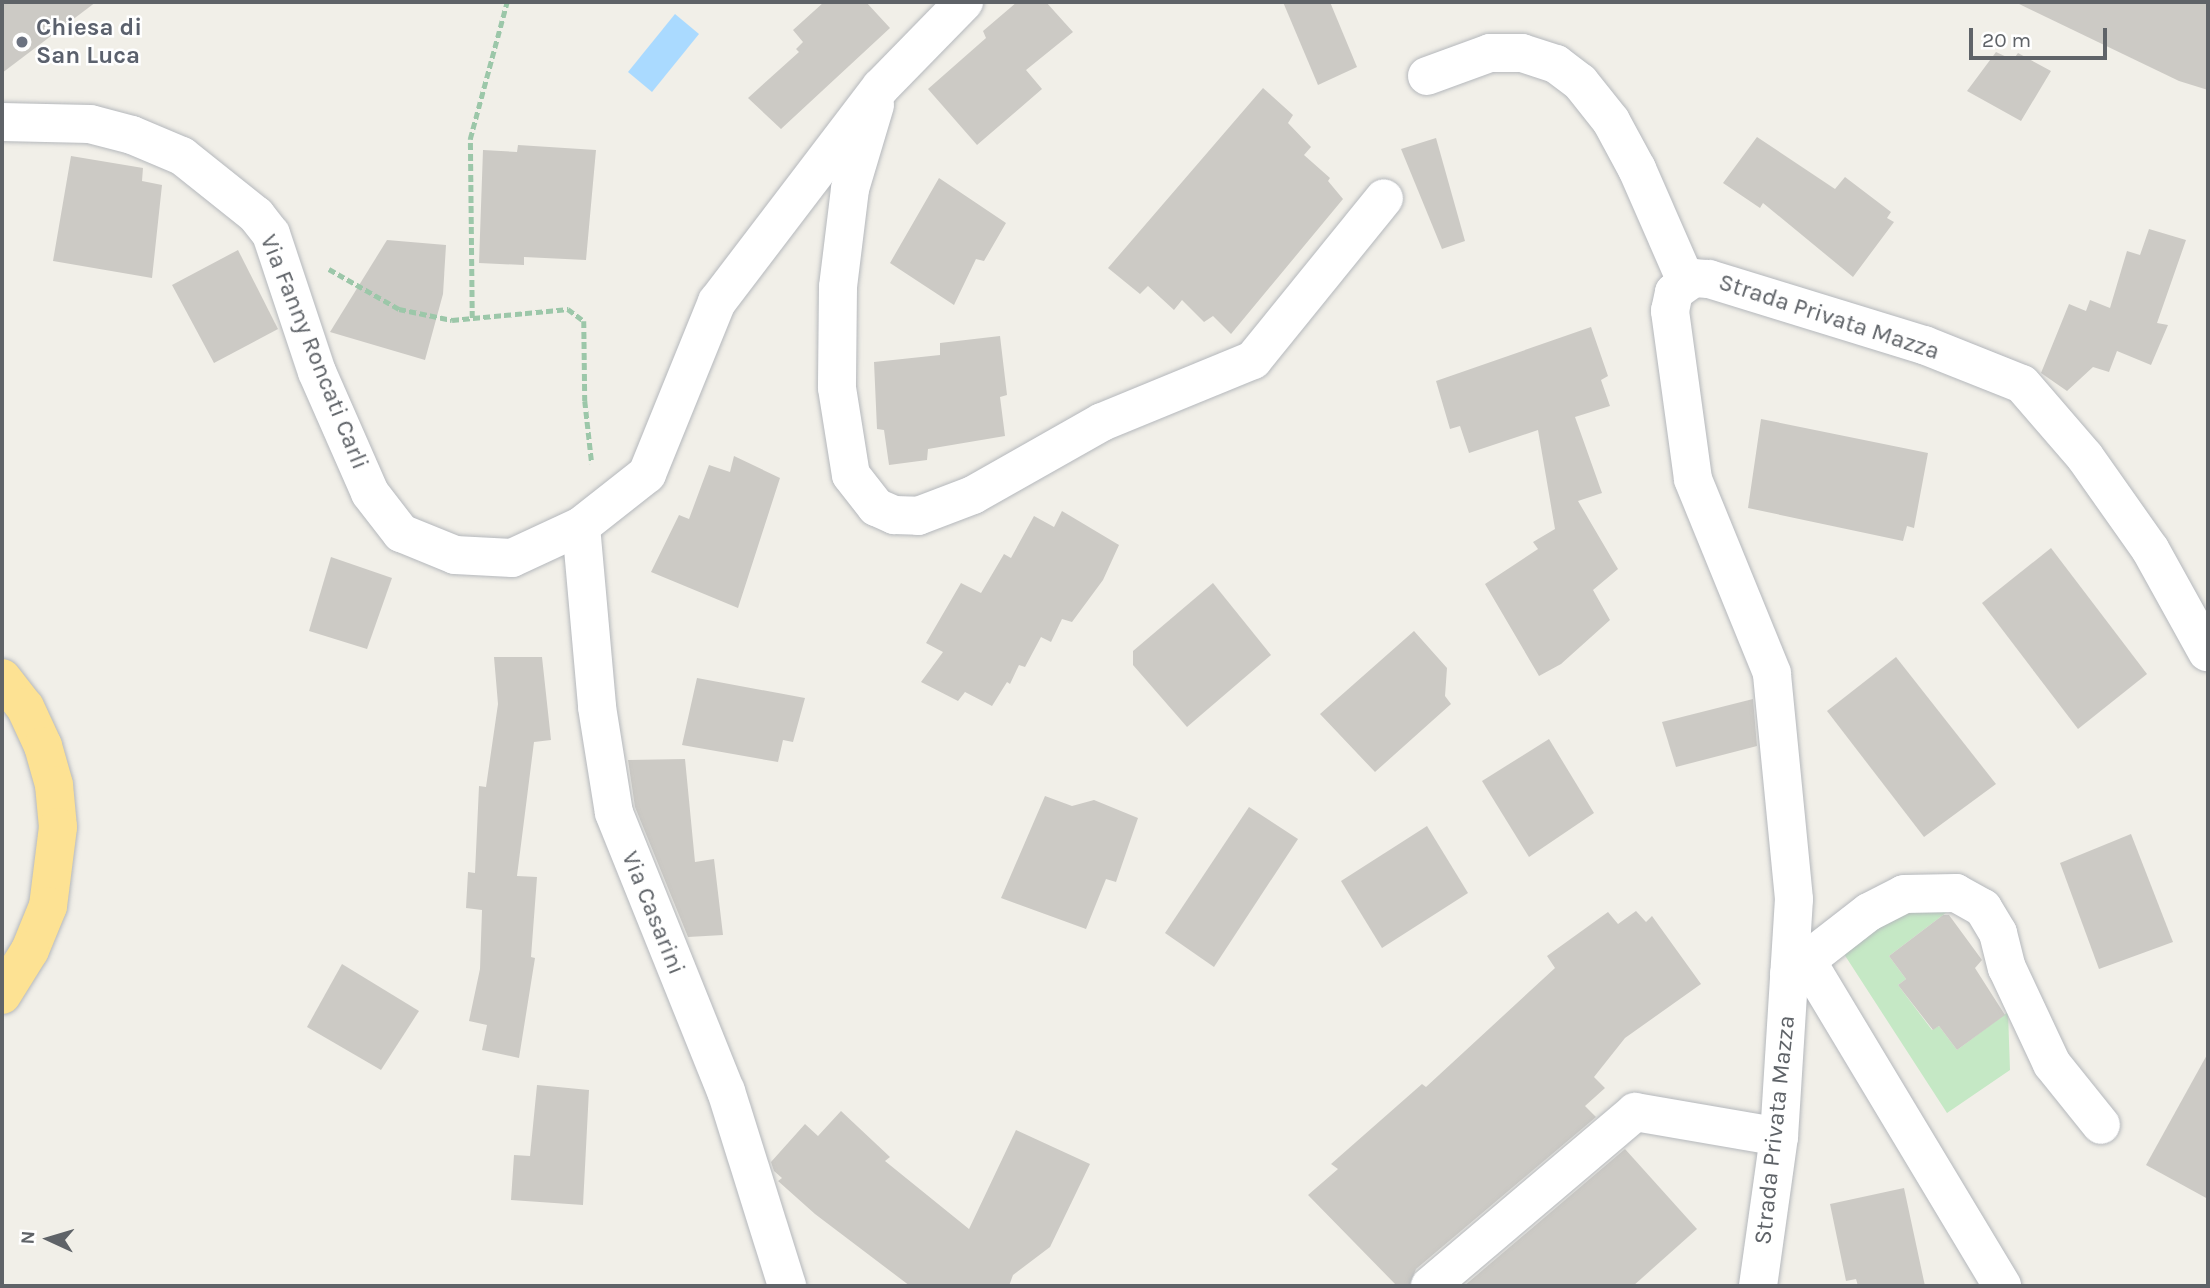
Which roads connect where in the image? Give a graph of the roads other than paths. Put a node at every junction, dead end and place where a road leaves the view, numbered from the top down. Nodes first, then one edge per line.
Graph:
1 (964, 2) edge
2 (1427, 76) dead end
3 (881, 86) junction
4 (2, 122) edge
5 (1384, 198) dead end
6 (1686, 281) junction
7 (582, 526) junction
8 (2207, 652) edge
9 (2, 678) edge
10 (1798, 968) junction
11 (2, 995) edge
12 (2101, 1125) dead end
13 (1779, 1137) junction
14 (787, 1286) edge
15 (1430, 1286) edge
16 (1758, 1286) edge
17 (2002, 1286) edge

1 - 3 street, Via Fanny Roncati Carli
2 - 6 street
3 - 5 street, Via Fanny Roncati Carli
3 - 7 street, Via Fanny Roncati Carli
4 - 7 street, Via Fanny Roncati Carli
6 - 8 street, Strada Privata Mazza
6 - 10 street, Strada Privata Mazza
7 - 14 street, Via Casarini
9 - 11 highway
10 - 12 street
10 - 13 street, Strada Privata Mazza
10 - 17 street
13 - 15 street
13 - 16 street, Strada Privata Mazza

